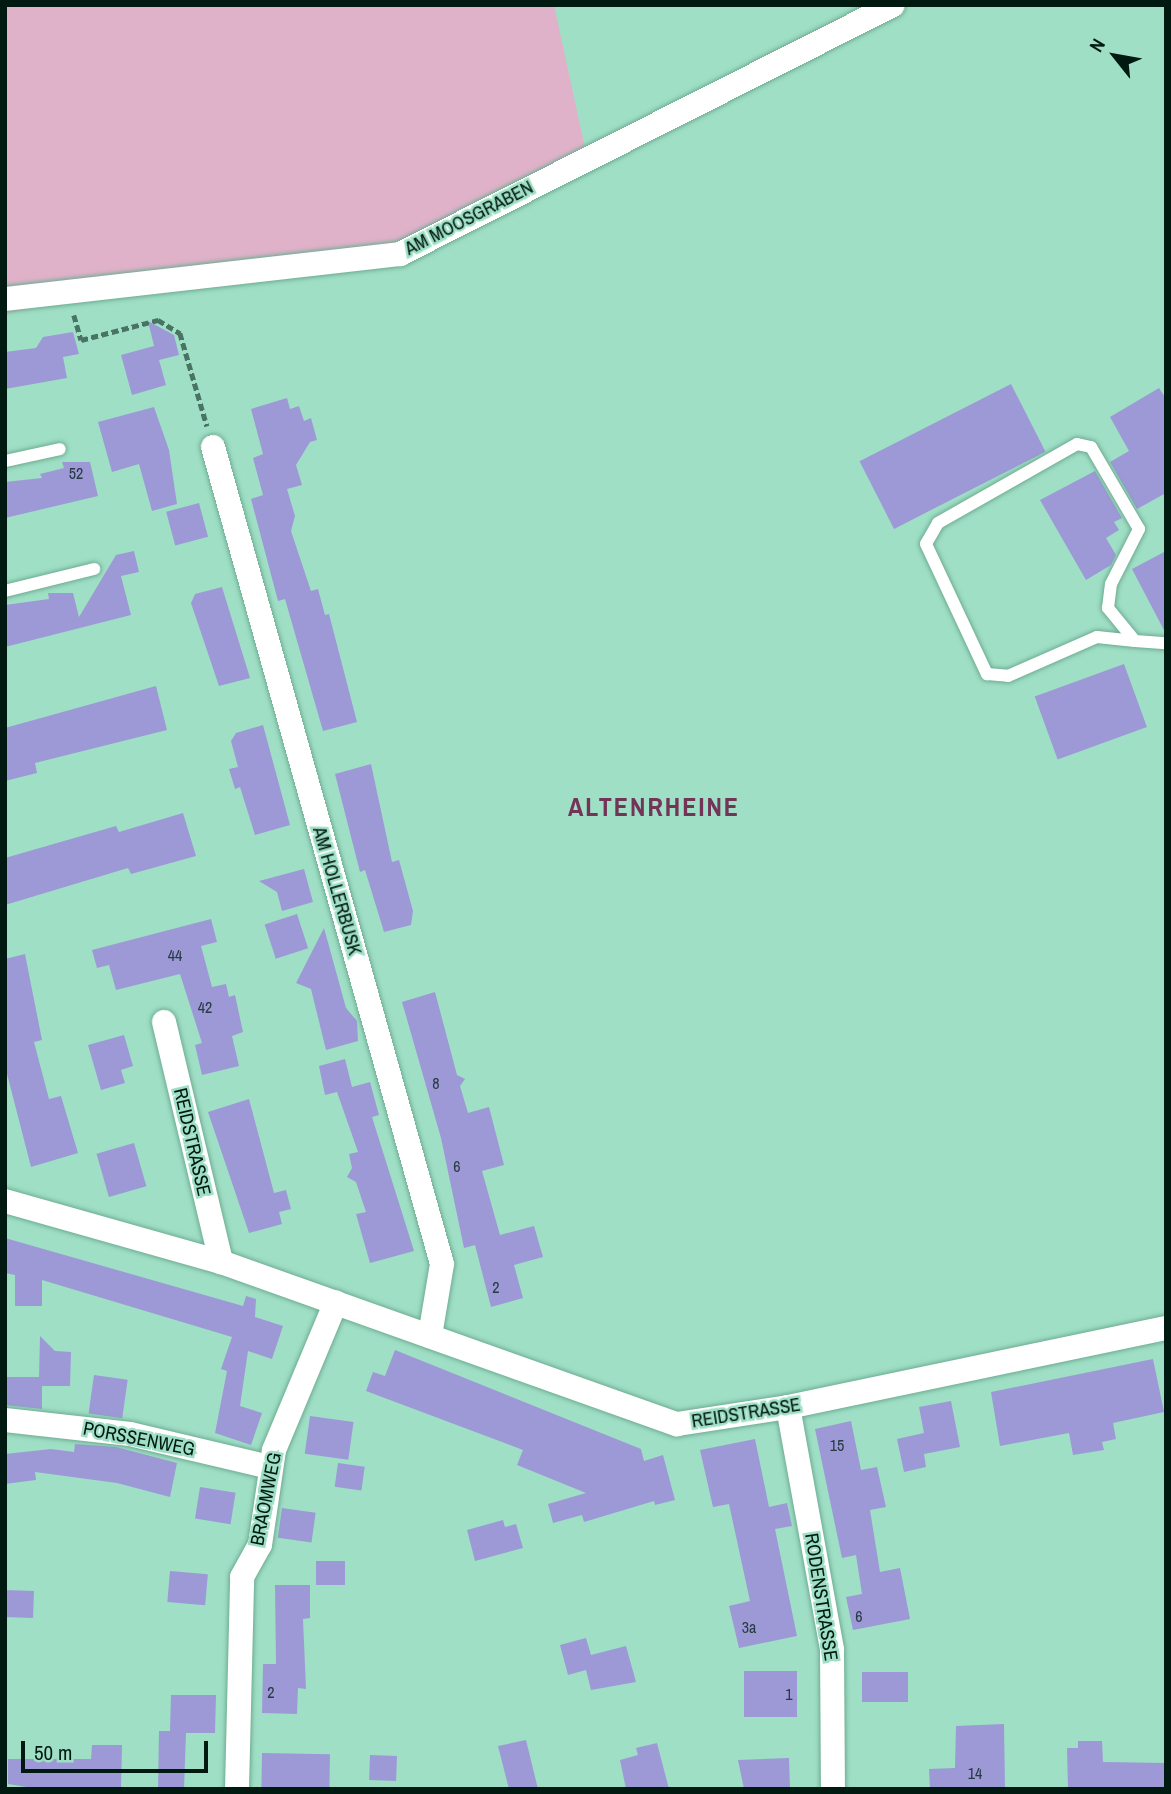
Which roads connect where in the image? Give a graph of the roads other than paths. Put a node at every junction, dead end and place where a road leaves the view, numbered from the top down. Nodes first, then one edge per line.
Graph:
1 (893, 5) edge
2 (5, 299) edge
3 (213, 447) road end
4 (60, 449) dead end
5 (5, 461) edge
6 (94, 569) dead end
7 (5, 591) edge
8 (1135, 641) junction
9 (1166, 643) edge
10 (163, 1022) dead end
11 (5, 1201) edge
12 (221, 1262) junction
13 (336, 1302) junction
14 (1166, 1328) edge
15 (430, 1336) junction
16 (788, 1407) junction
17 (5, 1420) edge
18 (271, 1467) junction
19 (237, 1789) edge
20 (833, 1789) edge

1 - 2 street, AM MOOSGRABEN
3 - 15 street, AM HOLLERBUSK
4 - 5 lane
6 - 7 lane
8 - 8 lane
8 - 9 lane
10 - 12 street, REIDSTRASSE
11 - 12 street, REIDSTRASSE
12 - 13 street, REIDSTRASSE
13 - 15 street, REIDSTRASSE
13 - 18 street, BRAOMWEG
14 - 16 street, REIDSTRASSE
15 - 16 street, REIDSTRASSE
16 - 20 street, RODENSTRASSE
17 - 18 street, PORSSENWEG
18 - 19 street, BRAOMWEG

